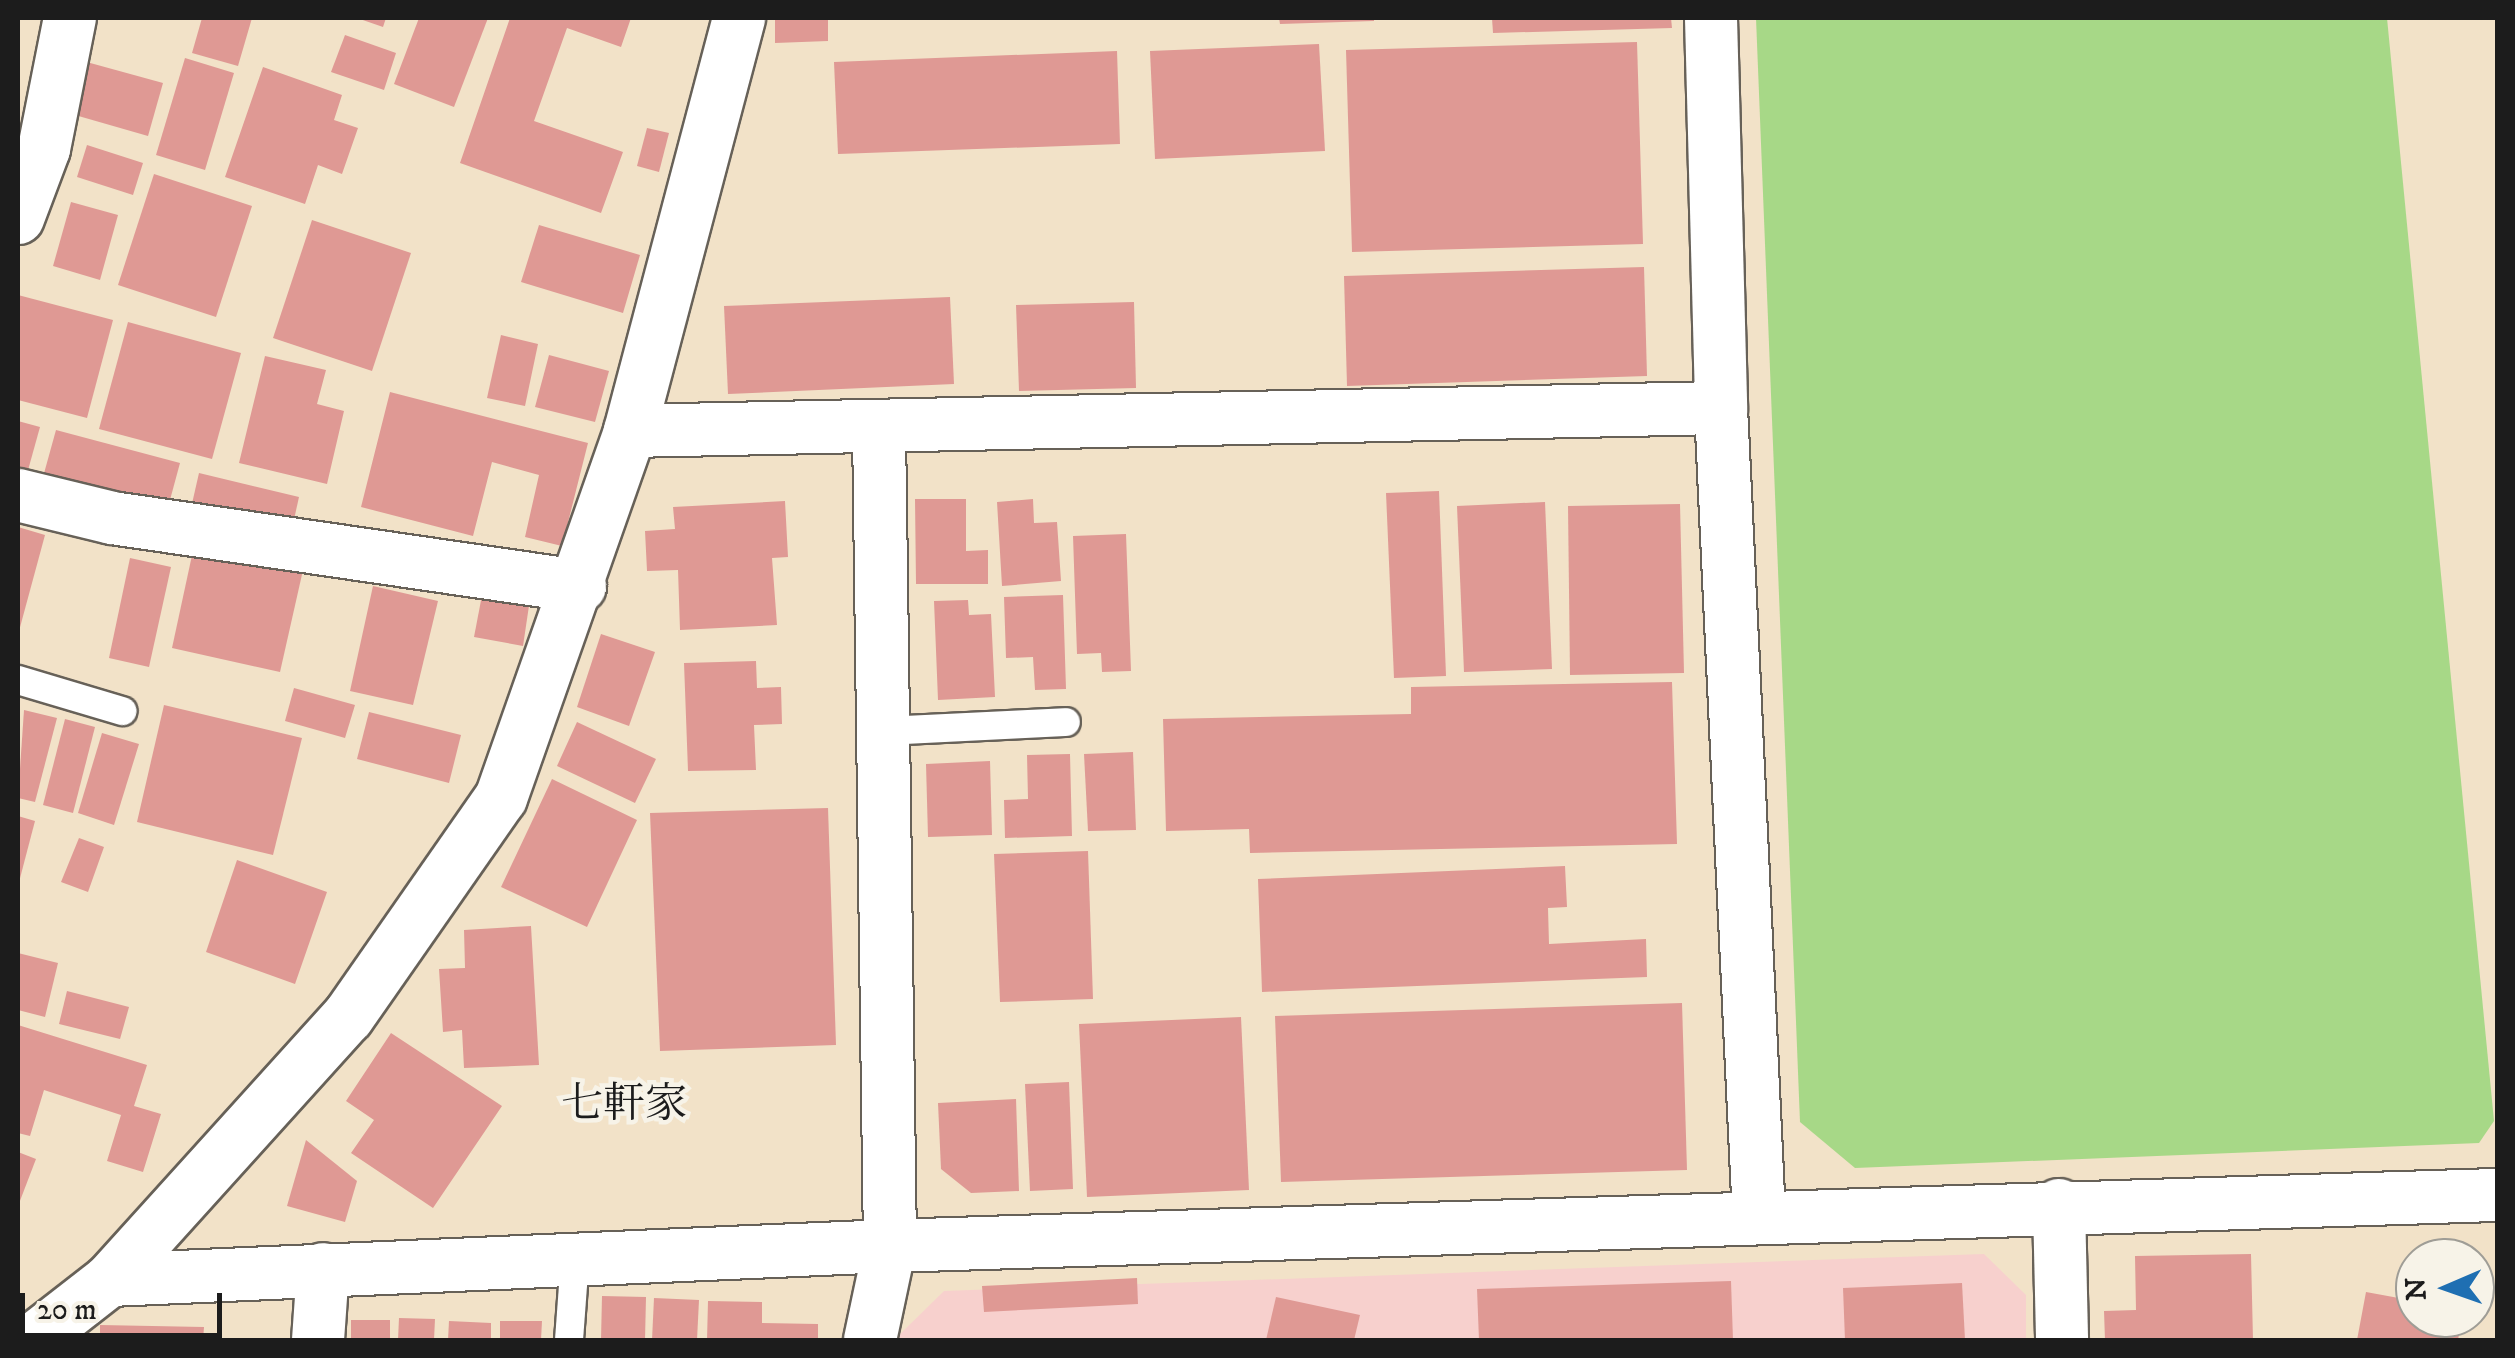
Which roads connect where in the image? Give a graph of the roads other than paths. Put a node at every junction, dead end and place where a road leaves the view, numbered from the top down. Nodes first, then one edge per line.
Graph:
1 (70, 18) edge
2 (739, 18) edge
3 (1711, 18) edge
4 (18, 218) edge
5 (1721, 408) junction
6 (879, 428) junction
7 (630, 432) junction
8 (18, 495) edge
9 (580, 586) junction
10 (18, 680) edge
11 (122, 711) dead end
12 (1066, 722) dead end
13 (883, 731) junction
14 (2498, 1195) edge
15 (2059, 1205) junction
16 (1759, 1216) junction
17 (890, 1246) junction
18 (574, 1259) junction
19 (322, 1268) junction
20 (110, 1280) junction
21 (33, 1340) edge
22 (318, 1340) edge
23 (570, 1340) edge
24 (870, 1340) edge
25 (2062, 1340) edge

1 - 4 street
2 - 7 street
3 - 5 street
5 - 6 street
5 - 16 street
6 - 7 street
6 - 13 street
7 - 9 street
8 - 9 street
9 - 20 street
10 - 11 lane
12 - 13 lane
13 - 17 street
14 - 15 street
15 - 16 street
15 - 25 street
16 - 17 street
17 - 18 street
17 - 24 street
18 - 19 street
18 - 23 lane
19 - 20 street
19 - 22 street
20 - 21 street

